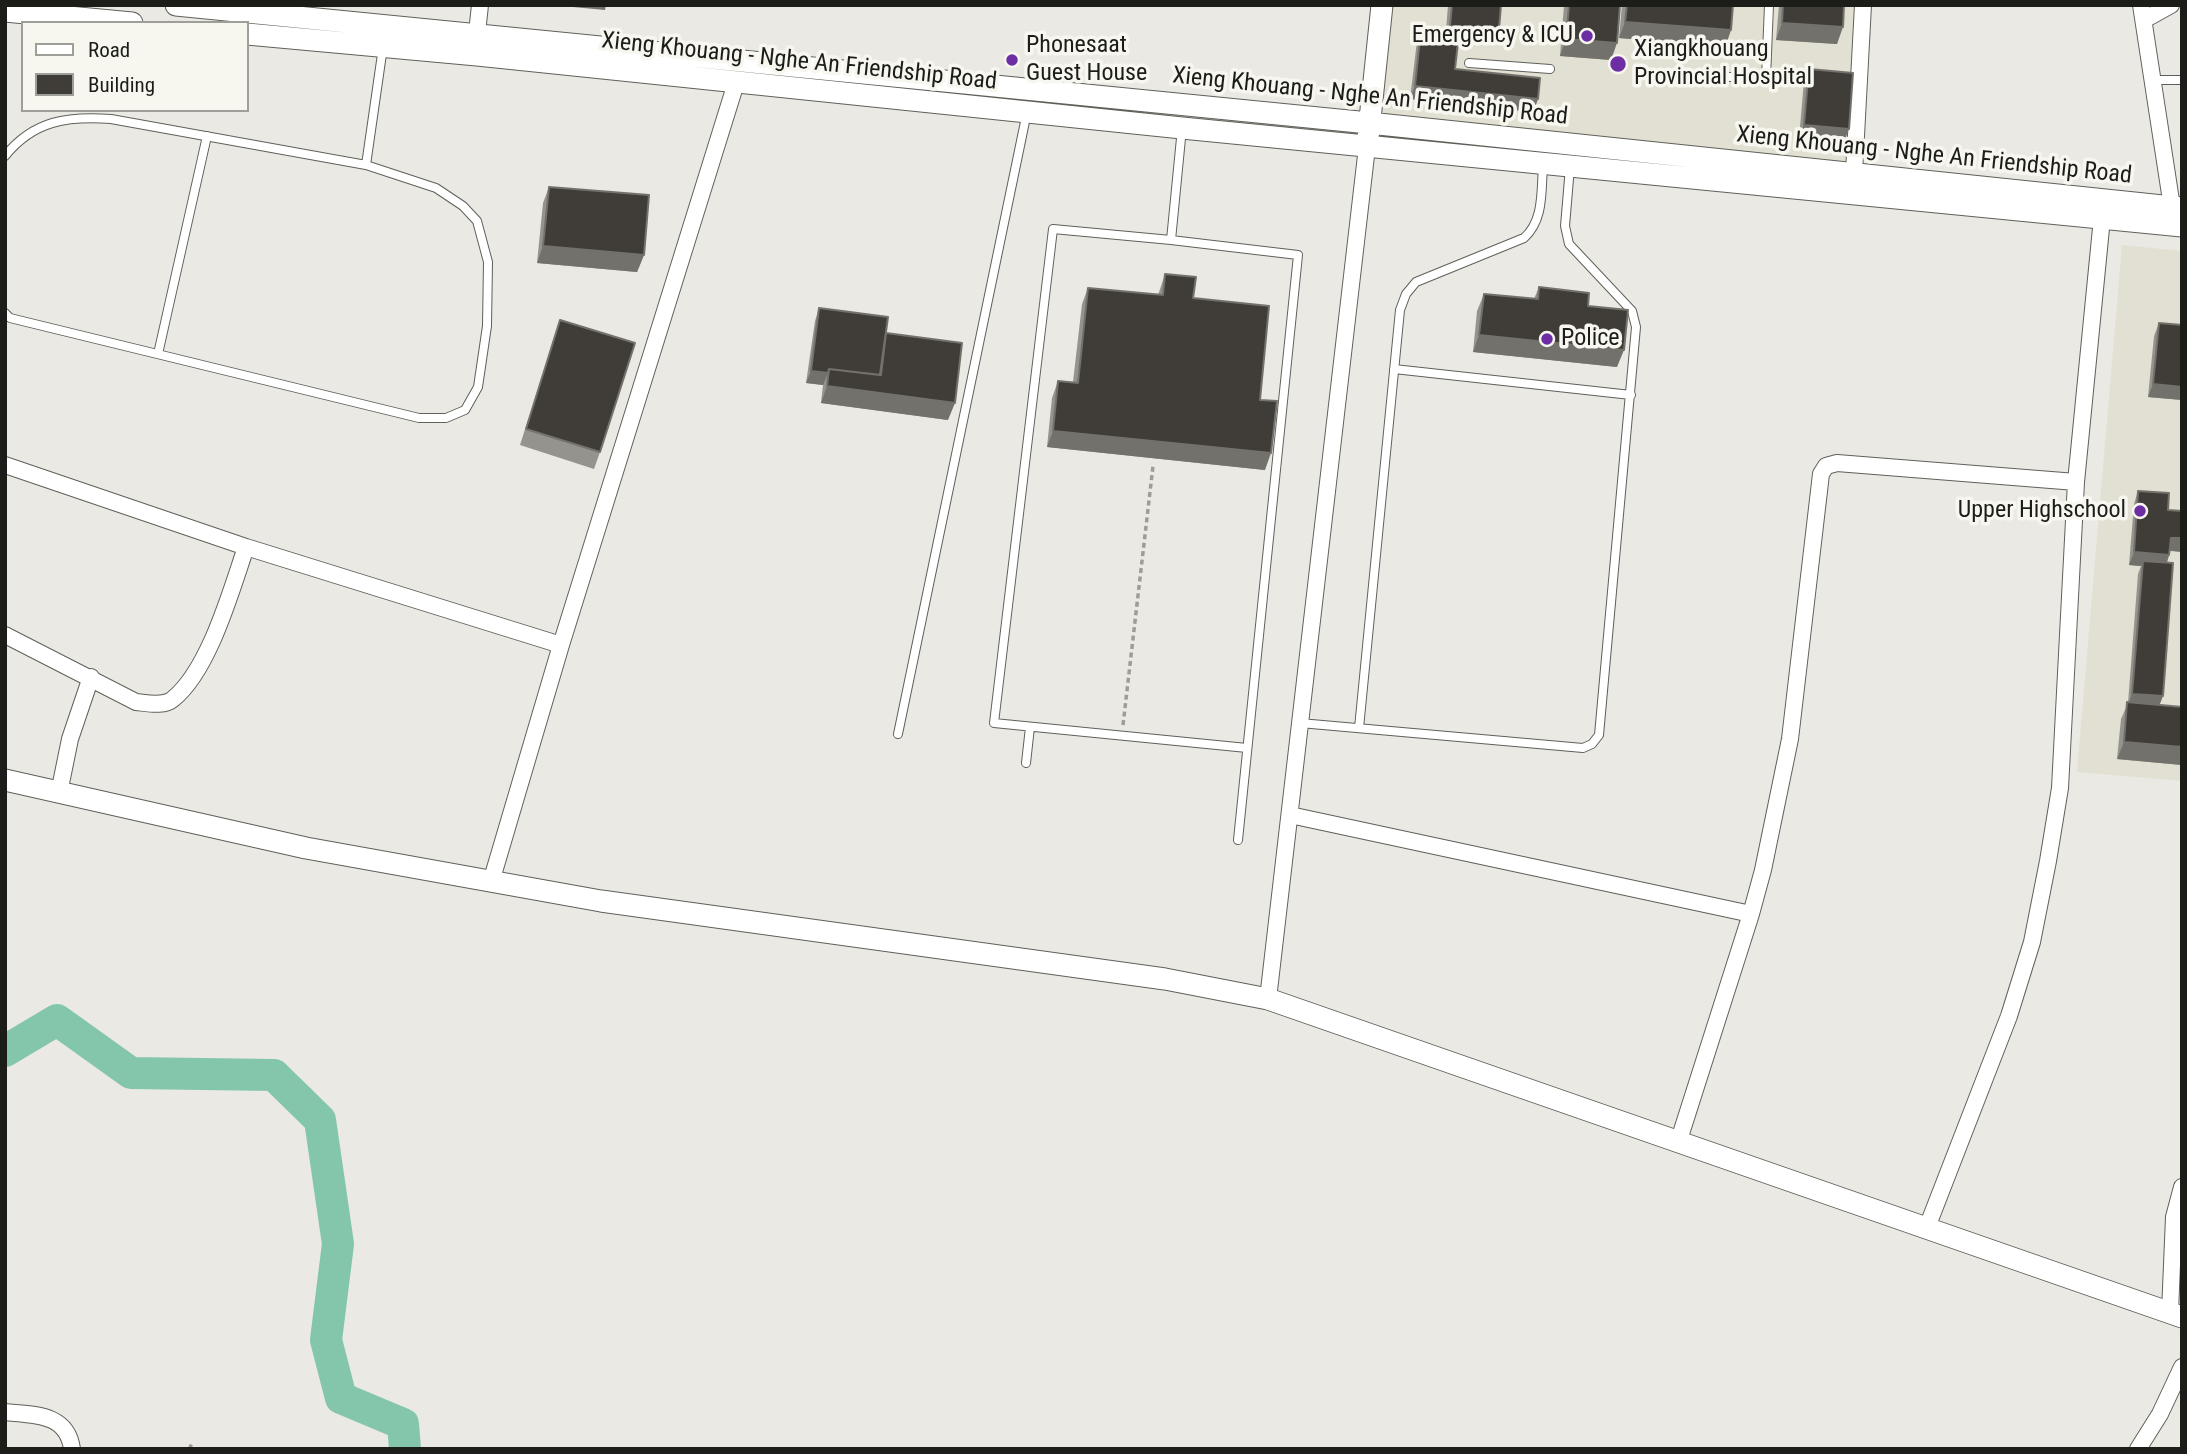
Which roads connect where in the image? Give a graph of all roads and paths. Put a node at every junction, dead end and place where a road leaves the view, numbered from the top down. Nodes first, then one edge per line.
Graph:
1 (177, 5) edge
2 (481, 5) edge
3 (1382, 5) edge
4 (1769, 5) edge
5 (1863, 5) edge
6 (2171, 5) edge
7 (5, 11) edge
8 (2143, 13) edge
9 (111, 21) edge
10 (477, 33) junction
11 (248, 34) edge
12 (383, 47) junction
13 (740, 60) junction
14 (1469, 63) dead end
15 (1550, 69) dead end
16 (1730, 76) dead end
17 (2153, 80) junction
18 (2182, 80) edge
19 (736, 83) junction
20 (1027, 112) junction
21 (1369, 123) junction
22 (1182, 128) junction
23 (207, 136) junction
24 (1367, 147) junction
25 (5, 156) edge
26 (1543, 163) junction
27 (366, 165) junction
28 (1570, 166) junction
29 (1854, 173) junction
30 (2179, 214) edge
31 (2102, 218) junction
32 (1171, 240) junction
33 (7, 316) edge
34 (158, 354) junction
35 (1395, 369) junction
36 (1631, 396) junction
37 (5, 465) edge
38 (1153, 466) dead end
39 (2077, 482) junction
40 (246, 547) junction
41 (5, 635) edge
42 (561, 645) junction
43 (90, 677) junction
44 (1300, 723) junction
45 (1030, 727) junction
46 (1359, 728) junction
47 (898, 734) dead end
48 (1121, 736) junction
49 (1247, 748) junction
50 (1026, 763) dead end
51 (5, 780) edge
52 (59, 793) junction
53 (1290, 815) junction
54 (1238, 840) dead end
55 (491, 882) junction
56 (1751, 914) junction
57 (1268, 999) junction
58 (1678, 1143) junction
59 (2182, 1186) edge
60 (1926, 1230) junction
61 (2176, 1315) edge
62 (2182, 1367) edge
63 (5, 1412) edge
64 (193, 1442) dead end
65 (72, 1449) edge
66 (189, 1449) edge
67 (2138, 1449) edge

1 - 10 street, Xieng Khouang - Nghe An Friendship Road
2 - 10 street
3 - 21 street
4 - 16 lane
5 - 29 street
6 - 8 street
7 - 9 street
8 - 17 street
10 - 13 street, Xieng Khouang - Nghe An Friendship Road
11 - 12 street, Xieng Khouang - Nghe An Friendship Road
12 - 19 street, Xieng Khouang - Nghe An Friendship Road
12 - 27 lane
13 - 19 street
13 - 21 street, Xieng Khouang - Nghe An Friendship Road
14 - 15 lane
17 - 18 lane
17 - 30 street
19 - 20 street, Xieng Khouang - Nghe An Friendship Road
19 - 42 street
20 - 22 street, Xieng Khouang - Nghe An Friendship Road
20 - 47 lane
21 - 24 street
21 - 29 street, Xieng Khouang - Nghe An Friendship Road
22 - 24 street, Xieng Khouang - Nghe An Friendship Road
22 - 32 lane
23 - 25 lane
23 - 27 lane
23 - 34 lane
24 - 26 street, Xieng Khouang - Nghe An Friendship Road
24 - 44 street
26 - 28 street, Xieng Khouang - Nghe An Friendship Road
26 - 35 lane
27 - 34 lane
28 - 31 street, Xieng Khouang - Nghe An Friendship Road
28 - 36 lane
29 - 30 street, Xieng Khouang - Nghe An Friendship Road
30 - 31 street, Xieng Khouang - Nghe An Friendship Road
31 - 39 street
32 - 45 lane
32 - 49 lane
33 - 34 lane
35 - 36 lane
35 - 46 lane
36 - 46 lane
37 - 40 street
38 - 48 path
39 - 56 street
39 - 60 street
40 - 42 street
40 - 43 street
41 - 43 street
42 - 55 street
43 - 52 street
44 - 46 lane
44 - 53 street
45 - 48 lane
45 - 50 lane
48 - 49 lane
49 - 54 lane
51 - 52 street
52 - 55 street
53 - 56 street
53 - 57 street
55 - 57 street
56 - 58 street
57 - 58 street
58 - 60 street
59 - 61 street
60 - 61 street
62 - 67 street
63 - 65 street
64 - 66 path

